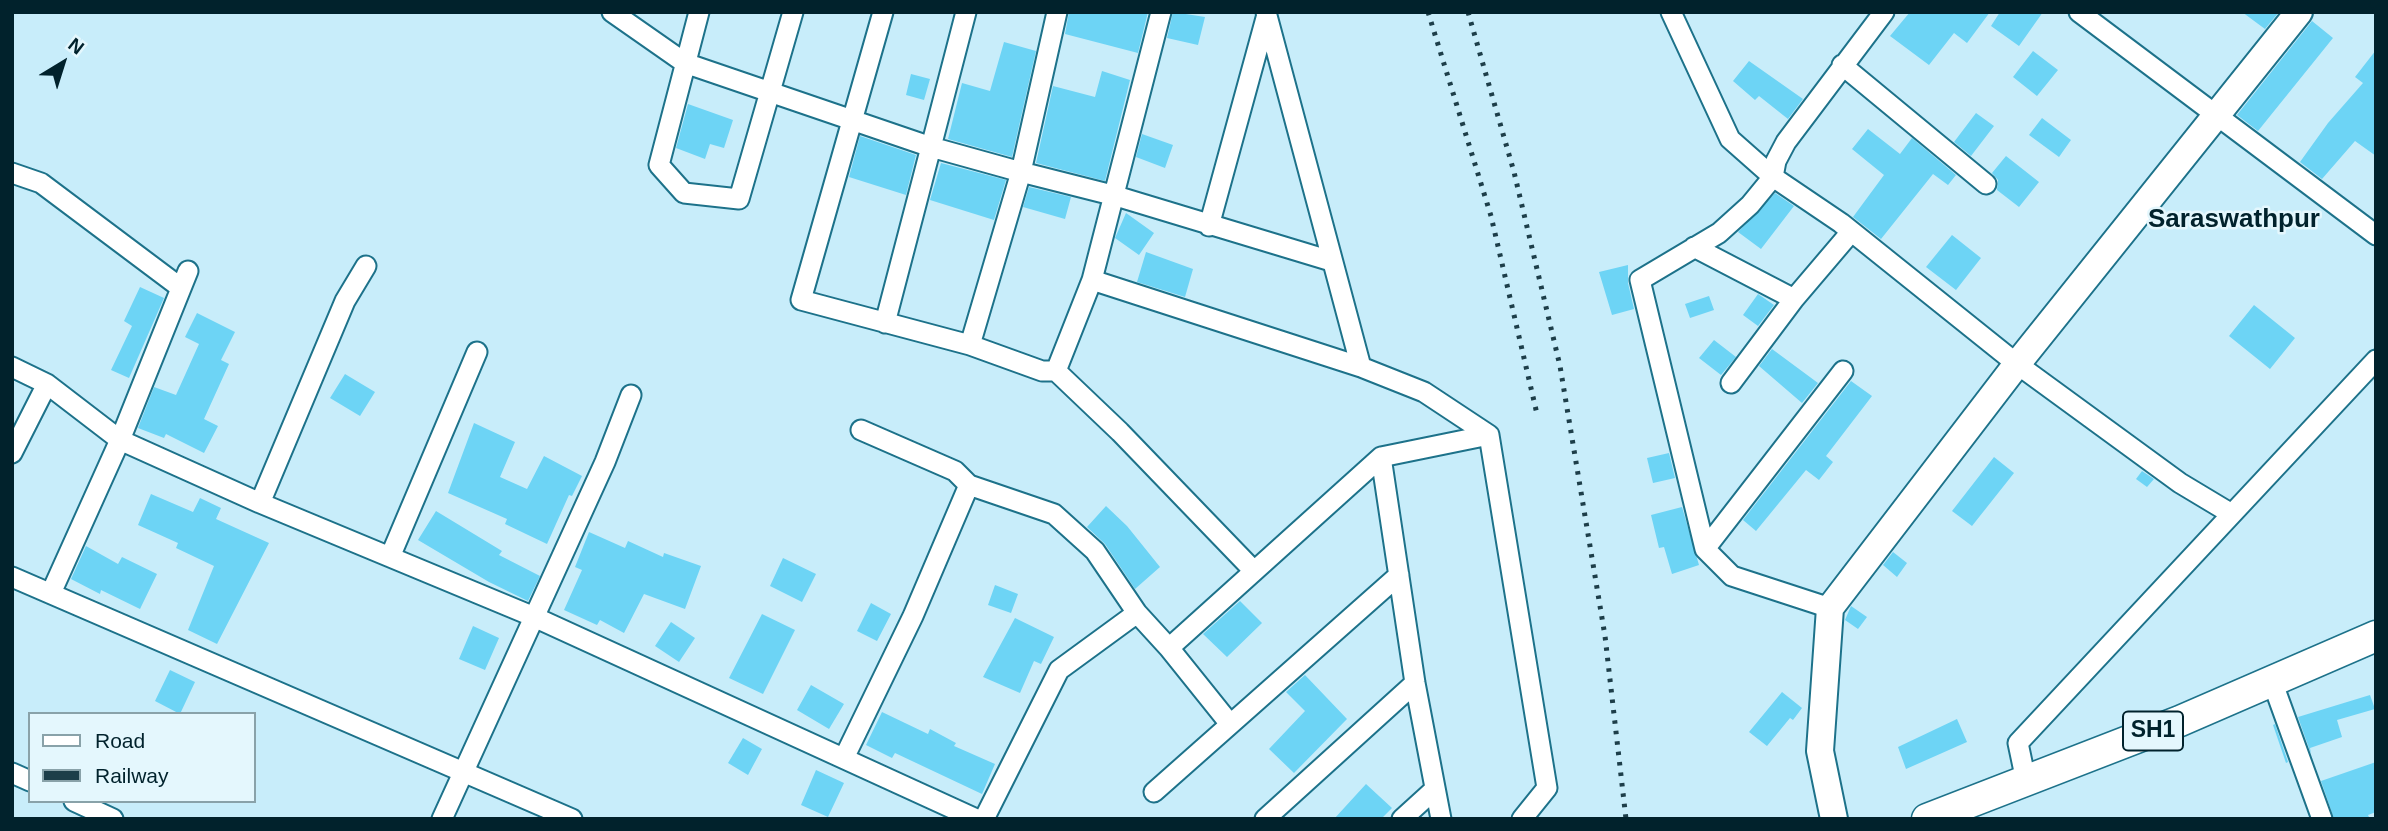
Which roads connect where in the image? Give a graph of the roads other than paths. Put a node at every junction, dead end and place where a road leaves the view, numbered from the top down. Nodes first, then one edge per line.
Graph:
1 (612, 12) edge
2 (699, 12) edge
3 (793, 12) edge
4 (883, 12) edge
5 (966, 12) edge
6 (1057, 12) edge
7 (1161, 12) edge
8 (1671, 12) edge
9 (1884, 12) edge
10 (2079, 12) edge
11 (2299, 12) edge
12 (1266, 14) edge
13 (685, 63) junction
14 (1842, 65) junction
15 (772, 94) junction
16 (2216, 116) junction
17 (851, 121) junction
18 (931, 147) junction
19 (1021, 172) junction
20 (12, 173) edge
21 (1773, 177) junction
22 (1986, 184) dead end
23 (1116, 196) junction
24 (1209, 226) junction
25 (1851, 232) junction
26 (2376, 234) edge
27 (1694, 247) junction
28 (1331, 261) junction
29 (366, 266) dead end
30 (1092, 280) junction
31 (1794, 299) junction
32 (885, 323) junction
33 (970, 345) junction
34 (477, 352) dead end
35 (2376, 360) edge
36 (2017, 364) junction
37 (12, 367) edge
38 (1361, 367) junction
39 (1056, 371) junction
40 (1843, 371) dead end
41 (1731, 383) dead end
42 (47, 384) junction
43 (631, 395) dead end
44 (861, 430) dead end
45 (1489, 435) junction
46 (120, 440) junction
47 (12, 453) edge
48 (1381, 457) junction
49 (970, 485) junction
50 (260, 503) junction
51 (2230, 513) junction
52 (1705, 549) junction
53 (390, 556) junction
54 (1254, 571) junction
55 (1399, 575) junction
56 (12, 577) edge
57 (51, 593) junction
58 (1830, 608) junction
59 (1137, 613) junction
60 (532, 616) junction
61 (2376, 636) edge
62 (1169, 648) junction
63 (2272, 681) junction
64 (1415, 683) junction
65 (1230, 724) junction
66 (844, 758) junction
67 (462, 771) junction
68 (12, 773) edge
69 (28, 780) edge
70 (2026, 781) junction
71 (1435, 789) junction
72 (1154, 792) dead end
73 (78, 803) edge
74 (113, 819) edge
75 (442, 819) edge
76 (572, 819) edge
77 (976, 819) edge
78 (984, 819) edge
79 (1265, 819) edge
80 (1402, 819) edge
81 (1441, 819) edge
82 (1522, 819) edge
83 (1833, 819) edge
84 (1927, 819) edge
85 (2322, 819) edge

1 - 13 street
2 - 13 street
3 - 15 street
4 - 17 street
5 - 18 street
6 - 19 street
7 - 23 street
8 - 21 street
9 - 14 street
10 - 16 street
11 - 16 street
12 - 24 street
12 - 28 street
13 - 15 street
13 - 15 street
14 - 21 street
14 - 22 street
15 - 17 street
16 - 26 street
16 - 36 street
17 - 18 street
17 - 32 street
18 - 19 street
18 - 32 street
19 - 23 street
19 - 33 street
20 - 46 street
21 - 25 street
21 - 27 street
23 - 24 street
23 - 30 street
24 - 28 street
25 - 31 street
25 - 36 street
27 - 31 street
27 - 52 street
28 - 38 street
29 - 50 street
30 - 38 street
30 - 39 street
31 - 41 street
32 - 33 street
33 - 39 street
34 - 53 street
35 - 51 street
36 - 51 street
36 - 58 street
37 - 42 street
38 - 45 street
39 - 54 street
40 - 52 street
42 - 46 street
42 - 47 street
43 - 60 street
44 - 49 street
45 - 48 street
45 - 82 street
46 - 50 street
46 - 57 street
48 - 54 street
48 - 55 street
49 - 59 street
49 - 66 street
50 - 53 street
51 - 70 street
52 - 58 street
53 - 60 street
54 - 62 street
55 - 64 street
55 - 65 street
56 - 57 street
57 - 67 street
58 - 83 street
59 - 62 street
59 - 78 street
60 - 66 street
60 - 67 street
61 - 63 main road, SH1
62 - 65 street
63 - 70 main road, SH1
63 - 85 street
64 - 71 street
64 - 79 street
65 - 72 street
66 - 77 street
67 - 75 street
67 - 76 street
68 - 69 street
70 - 84 main road, SH1
71 - 80 street
71 - 81 street
73 - 74 street

